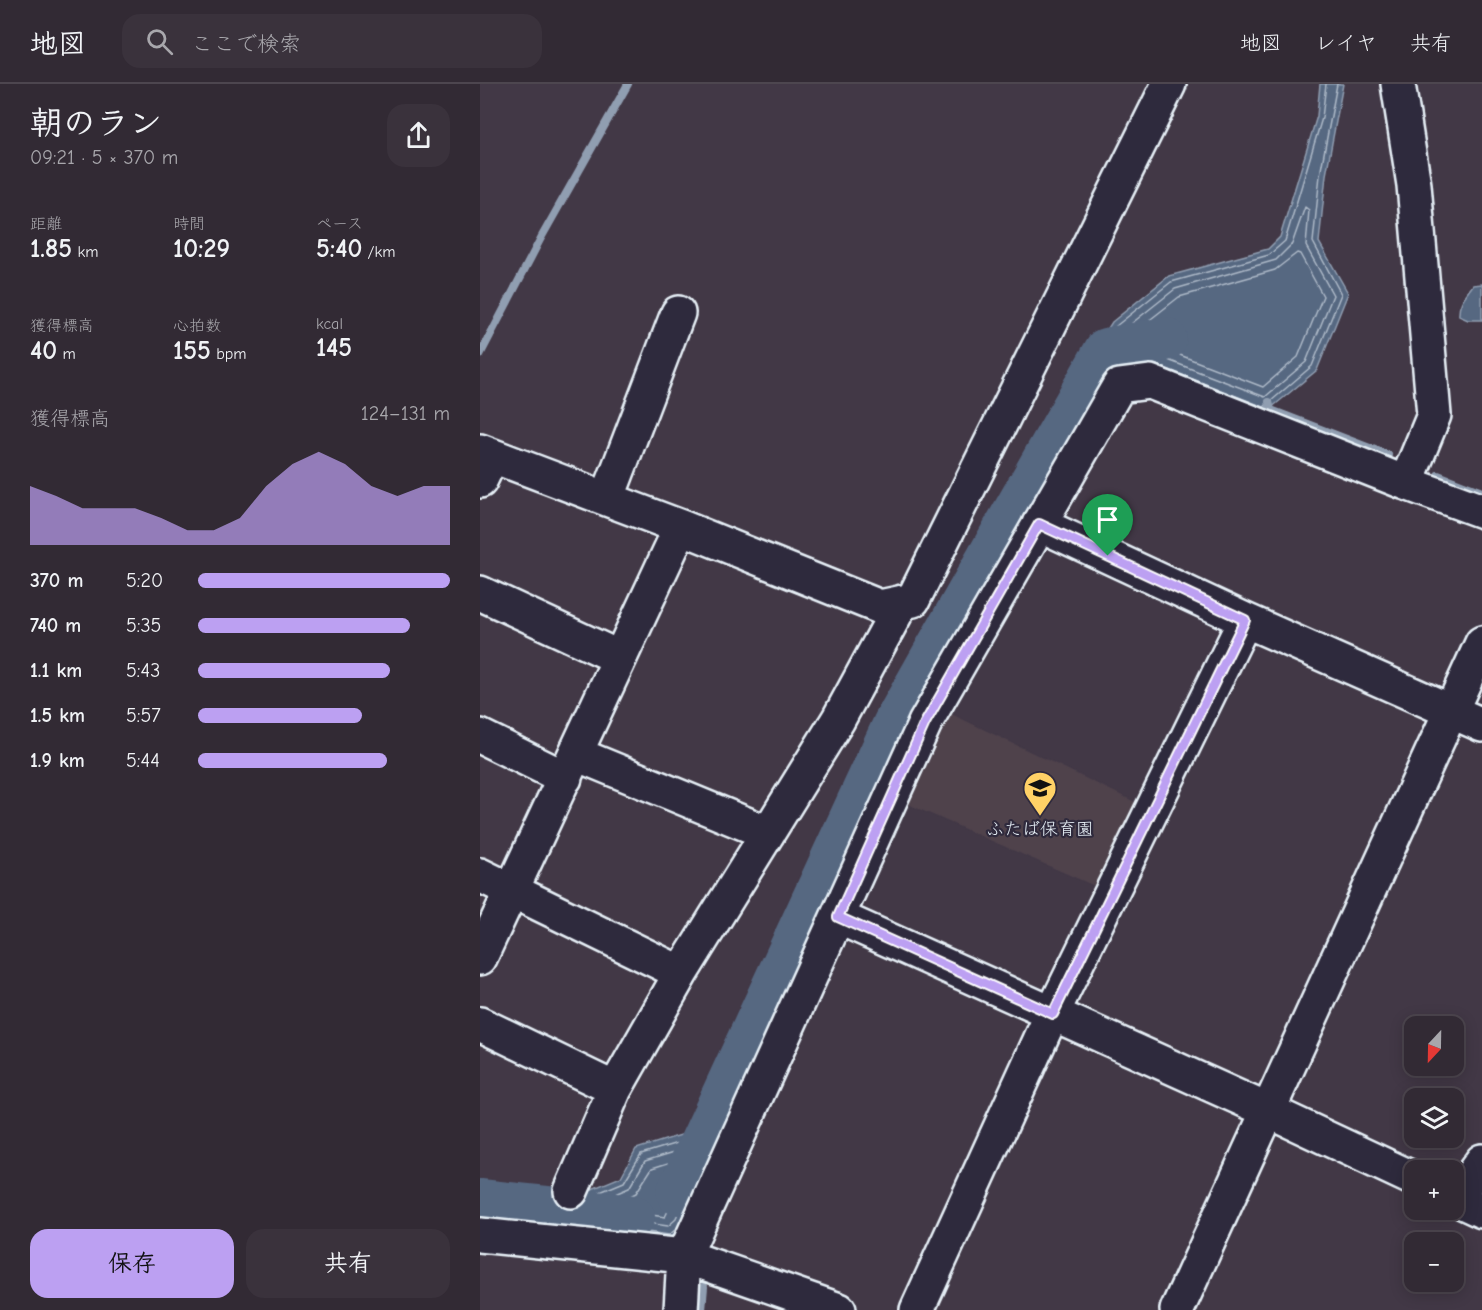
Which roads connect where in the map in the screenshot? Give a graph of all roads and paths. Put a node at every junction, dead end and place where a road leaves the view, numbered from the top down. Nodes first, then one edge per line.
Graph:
1 (1169, 84) edge
2 (1398, 84) edge
3 (678, 313) dead end
4 (484, 463) edge
5 (1406, 483) junction
6 (607, 499) junction
7 (1482, 511) edge
8 (1039, 524) junction
9 (681, 527) junction
10 (480, 593) edge
11 (902, 602) junction
12 (1245, 620) junction
13 (1482, 643) edge
14 (620, 658) junction
15 (1451, 710) junction
16 (1482, 725) edge
17 (480, 736) edge
18 (570, 766) junction
19 (768, 832) junction
20 (480, 875) edge
21 (512, 891) junction
22 (838, 917) junction
23 (480, 958) edge
24 (681, 973) junction
25 (1053, 1014) junction
26 (480, 1023) edge
27 (615, 1089) junction
28 (1269, 1111) junction
29 (1482, 1161) edge
30 (1404, 1174) edge
31 (571, 1191) dead end
32 (1464, 1202) edge
33 (480, 1235) edge
34 (684, 1256) junction
35 (681, 1310) edge
36 (839, 1310) edge
37 (917, 1310) edge
38 (1177, 1310) edge

1 - 11 street
2 - 5 street
3 - 6 street
4 - 6 street
5 - 7 street
5 - 8 street
6 - 9 street
8 - 12 street
8 - 22 street
9 - 11 street
9 - 14 street
10 - 14 street
11 - 19 street
12 - 15 street
12 - 25 street
13 - 15 street
14 - 18 street
15 - 16 street
15 - 28 street
17 - 18 street
18 - 19 street
18 - 21 street
19 - 24 street
20 - 21 street
21 - 23 street
21 - 24 street
22 - 25 street
22 - 34 street
24 - 27 street
25 - 28 street
25 - 37 street
26 - 27 street
27 - 31 street
28 - 30 street
28 - 38 street
29 - 32 street
33 - 34 street
34 - 35 street
34 - 36 street

